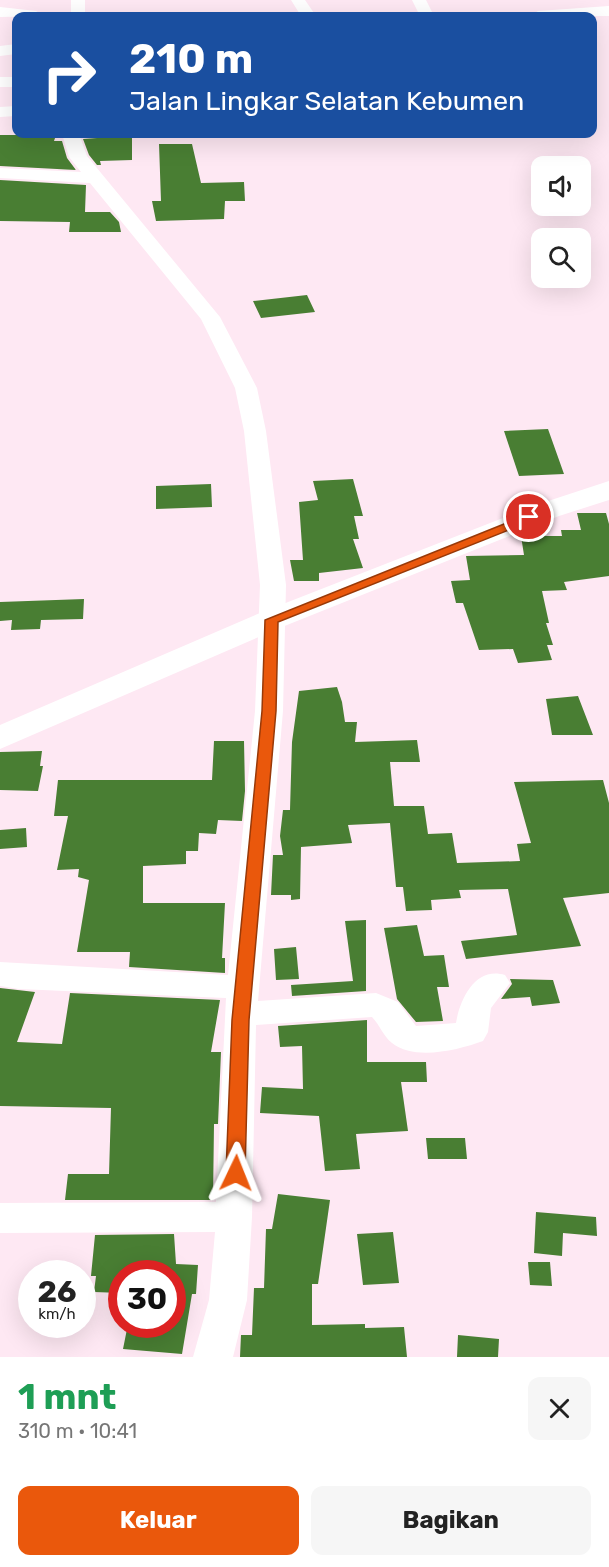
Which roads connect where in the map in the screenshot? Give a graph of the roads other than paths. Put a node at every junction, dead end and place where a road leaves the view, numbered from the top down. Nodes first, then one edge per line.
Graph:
1 (565, 0) edge
2 (609, 11) edge
3 (577, 12) edge
4 (594, 12) edge
5 (72, 138) edge
6 (0, 173) edge
7 (94, 178) junction
8 (609, 490) edge
9 (271, 620) junction
10 (0, 738) edge
11 (0, 974) edge
12 (494, 983) dead end
13 (242, 1001) junction
14 (0, 1218) edge
15 (234, 1218) junction
16 (213, 1357) edge

1 - 3 street
2 - 4 street
5 - 7 street
6 - 7 street
7 - 9 street
8 - 9 highway
9 - 10 highway
9 - 13 street
11 - 13 street
12 - 13 street
13 - 15 street
14 - 15 street
15 - 16 street

